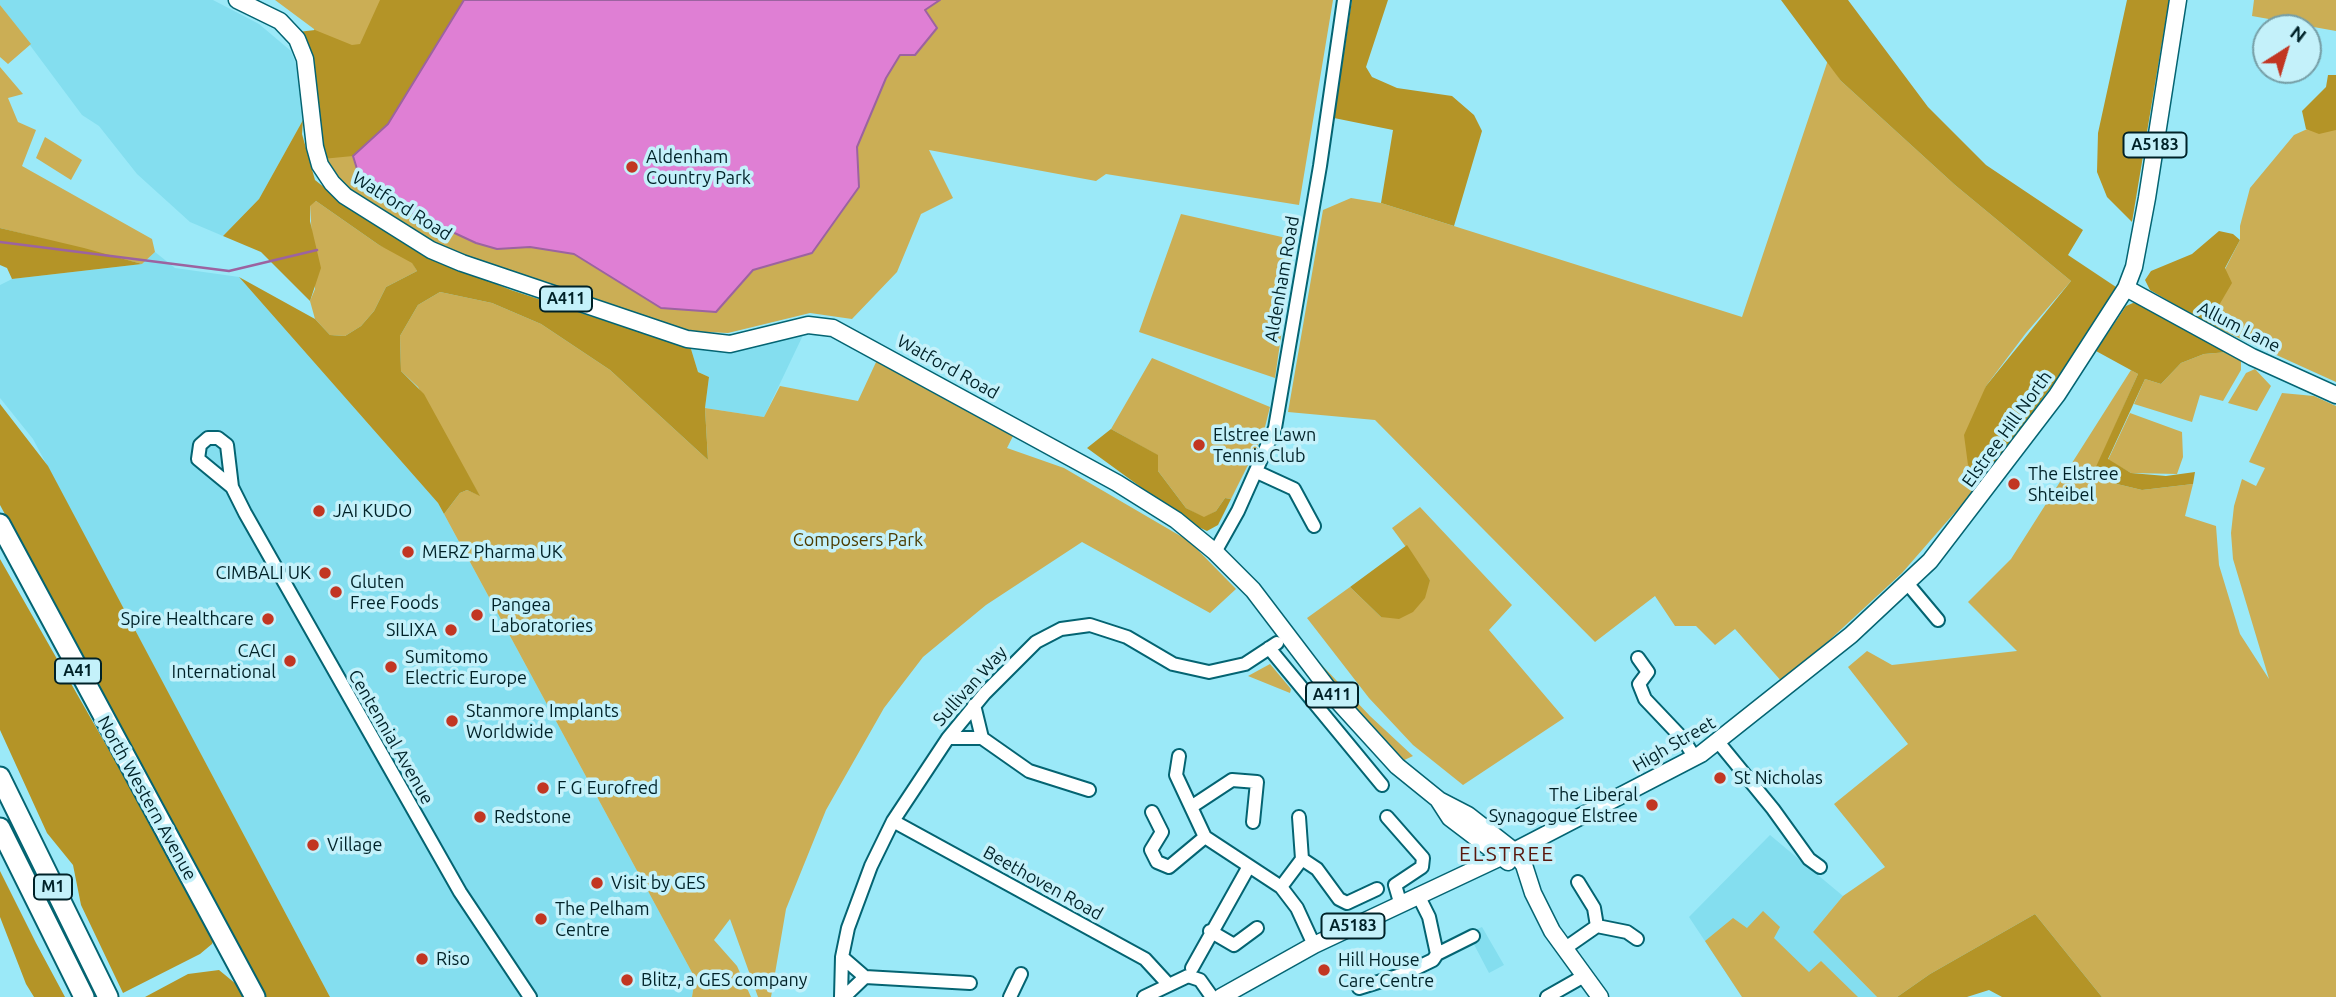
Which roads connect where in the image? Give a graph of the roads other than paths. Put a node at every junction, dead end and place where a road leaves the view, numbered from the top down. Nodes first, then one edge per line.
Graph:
1 (237, 0) edge
2 (1344, 0) edge
3 (2178, 0) edge
4 (2126, 288) junction
5 (2336, 395) edge
6 (228, 460) junction
7 (206, 468) junction
8 (1257, 472) junction
9 (232, 487) junction
10 (0, 524) edge
11 (1314, 526) dead end
12 (1215, 552) junction
13 (1907, 583) junction
14 (1938, 620) dead end
15 (1638, 658) dead end
16 (974, 705) junction
17 (1749, 718) joint
18 (948, 738) junction
19 (982, 738) junction
20 (1719, 743) junction
21 (1179, 757) dead end
22 (1695, 758) junction
23 (0, 777) edge
24 (1382, 785) dead end
25 (1089, 790) dead end
26 (1439, 800) junction
27 (1191, 807) junction
28 (1152, 812) dead end
29 (1468, 815) junction
30 (1299, 817) dead end
31 (1387, 817) dead end
32 (893, 821) junction
33 (1253, 822) dead end
34 (0, 828) edge
35 (1472, 836) junction
36 (1205, 837) junction
37 (1529, 843) junction
38 (1507, 854) junction
39 (1303, 859) junction
40 (1820, 867) dead end
41 (1248, 868) junction
42 (1469, 872) junction
43 (1578, 882) dead end
44 (1281, 887) junction
45 (1377, 889) dead end
46 (1418, 895) junction
47 (1400, 902) junction
48 (1597, 926) junction
49 (1257, 928) dead end
50 (1210, 931) junction
51 (1474, 936) dead end
52 (1637, 939) dead end
53 (1314, 945) junction
54 (1564, 949) junction
55 (842, 957) junction
56 (1435, 957) junction
57 (1192, 968) dead end
58 (1021, 975) dead end
59 (1584, 976) junction
60 (865, 977) junction
61 (970, 983) dead end
62 (1168, 984) junction
63 (1359, 988) dead end
64 (84, 997) edge
65 (108, 997) edge
66 (255, 997) edge
67 (530, 997) edge
68 (842, 997) edge
69 (1010, 997) edge
70 (1144, 997) edge
71 (1212, 997) edge
72 (1221, 997) edge
73 (1547, 997) edge
74 (1600, 997) edge

1 - 12 main road, Watford Road / A411
2 - 8 street, Aldenham Road
3 - 4 main road, A5183
4 - 5 main road, Allum Lane
4 - 13 main road, Elstree Hill North / A5183
6 - 7 street
6 - 7 street
6 - 9 street
7 - 9 street
8 - 11 street
8 - 12 street, Aldenham Road
9 - 67 street, Centennial Avenue
10 - 66 highway, North Western Avenue / A41
12 - 26 main road, Watford Road / A411
13 - 14 street
13 - 17 main road, Elstree Hill North / A5183
15 - 22 street
16 - 18 street, Sullivan Way
16 - 19 street
16 - 24 street, Sullivan Way
17 - 20 main road, High Street / A5183
18 - 19 street
18 - 32 street, Sullivan Way
19 - 25 street
20 - 22 main road, High Street / A5183
20 - 40 street
21 - 27 street
22 - 37 main road, High Street / A5183
23 - 65 highway, M1
26 - 29 main road, Watford Road
26 - 35 main road, Watford Road
27 - 33 street
27 - 36 street
28 - 36 street
29 - 37 main road
29 - 38 main road, Watford Road
30 - 39 street
31 - 47 street
32 - 55 street, Sullivan Way
32 - 62 street, Beethoven Road
34 - 64 highway, M1
35 - 38 main road, Watford Road
35 - 42 main road
36 - 41 street
37 - 38 main road, High Street / A5183
38 - 42 main road, High Street / A5183
38 - 54 main road
39 - 44 street
39 - 45 street
41 - 44 street
41 - 50 street
42 - 46 main road, High Street / A5183
43 - 48 street
44 - 53 street
46 - 47 main road, High Street / A5183
46 - 56 street
47 - 53 main road, High Street / A5183
48 - 52 street
48 - 54 street
49 - 50 street
50 - 57 street
51 - 56 street
53 - 72 main road, High Street / A5183
54 - 59 main road
55 - 60 street
55 - 68 street, Sullivan Way
56 - 63 street
58 - 69 street
59 - 73 street
59 - 74 main road
60 - 61 street
60 - 68 street
62 - 70 street
62 - 71 street

